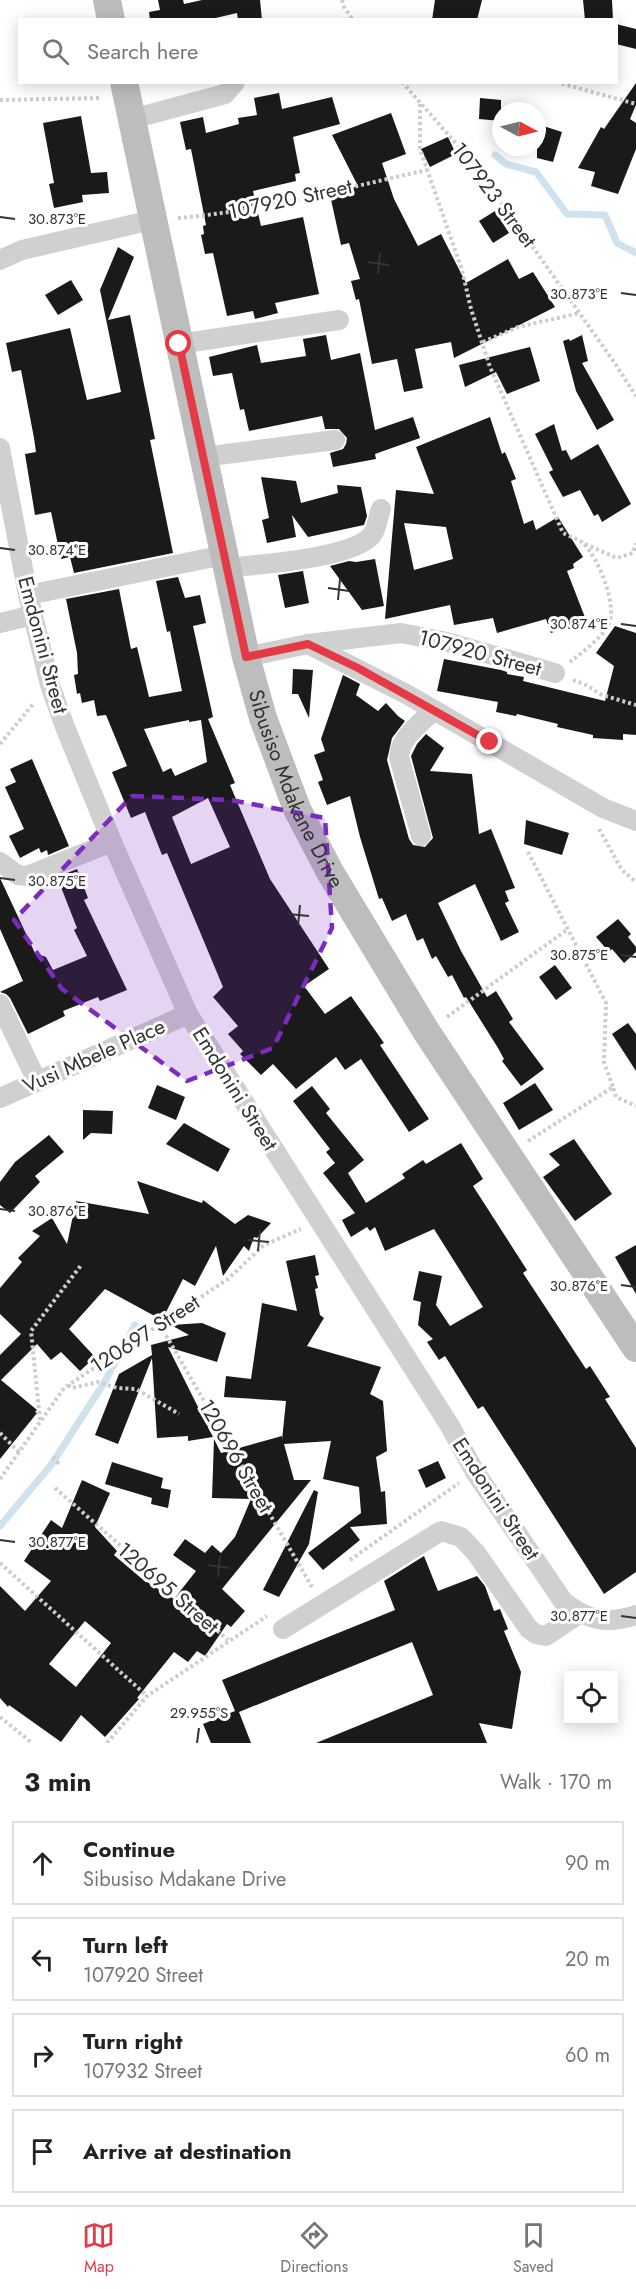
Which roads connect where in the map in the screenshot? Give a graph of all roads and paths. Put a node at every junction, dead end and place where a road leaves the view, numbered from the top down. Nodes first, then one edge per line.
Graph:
1 (107, 0) edge
2 (342, 0) edge
3 (111, 18) edge
4 (352, 18) edge
5 (233, 84) edge
6 (404, 84) edge
7 (563, 84) edge
8 (0, 100) edge
9 (128, 100) edge
10 (420, 104) junction
11 (636, 105) edge
12 (427, 170) junction
13 (152, 220) junction
14 (0, 260) edge
15 (580, 313) junction
16 (339, 320) dead end
17 (483, 343) junction
18 (179, 344) junction
19 (636, 396) edge
20 (335, 440) dead end
21 (0, 448) edge
22 (203, 457) junction
23 (381, 508) dead end
24 (583, 543) junction
25 (636, 543) edge
26 (226, 561) junction
27 (28, 595) junction
28 (33, 615) junction
29 (0, 623) edge
30 (308, 644) junction
31 (246, 657) junction
32 (555, 673) junction
33 (50, 684) junction
34 (636, 705) edge
35 (434, 710) junction
36 (0, 744) edge
37 (580, 795) junction
38 (636, 821) edge
39 (421, 836) dead end
40 (112, 842) junction
41 (528, 852) dead end
42 (0, 862) edge
43 (636, 882) edge
44 (567, 929) junction
45 (0, 1004) edge
46 (188, 1014) junction
47 (426, 1031) junction
48 (37, 1081) junction
49 (613, 1087) junction
50 (0, 1098) edge
51 (636, 1106) edge
52 (510, 1157) junction
53 (318, 1221) junction
54 (82, 1264) dead end
55 (160, 1325) junction
56 (636, 1348) edge
57 (68, 1385) junction
58 (179, 1414) dead end
59 (40, 1421) junction
60 (0, 1433) edge
61 (19, 1452) junction
62 (53, 1457) dead end
63 (59, 1464) dead end
64 (0, 1479) edge
65 (55, 1488) dead end
66 (0, 1563) edge
67 (312, 1587) dead end
68 (579, 1614) junction
69 (636, 1615) edge
70 (283, 1629) dead end
71 (228, 1640) dead end
72 (147, 1696) dead end
73 (0, 1717) edge
74 (32, 1743) edge

1 - 3 street
2 - 4 path
5 - 9 street
6 - 10 path, 107923 Street
7 - 11 path
8 - 9 path
9 - 13 street, Sibusiso Mdakane Drive
10 - 12 path, 107920 Street
10 - 15 path, 107923 Street
12 - 13 path, 107920 Street
12 - 17 path, 107920 Street
13 - 14 street
13 - 18 street, Sibusiso Mdakane Drive
15 - 17 path
15 - 19 path, 107923 Street
16 - 18 street
17 - 24 path, 107920 Street
18 - 22 street, Sibusiso Mdakane Drive
20 - 22 street
21 - 27 street, Emdonini Street
22 - 26 street, Sibusiso Mdakane Drive
23 - 26 street
24 - 25 path, 107920 Street
24 - 32 path, 107920 Street
26 - 27 street
26 - 31 street, Sibusiso Mdakane Drive
27 - 28 street, Emdonini Street
28 - 29 street
28 - 33 street, Emdonini Street
30 - 31 street, 107920 Street
30 - 32 street, 107920 Street
30 - 35 street
31 - 47 street, Sibusiso Mdakane Drive
32 - 34 path
33 - 36 path
33 - 40 street, Emdonini Street
35 - 37 street
35 - 39 street
37 - 38 street
37 - 43 path
40 - 42 street
40 - 46 street, Emdonini Street
41 - 44 path
44 - 47 path
44 - 49 path
45 - 48 street
46 - 48 street, Vusi Mbele Place
46 - 53 street, Emdonini Street
47 - 52 street, Sibusiso Mdakane Drive
48 - 50 street, Vusi Mbele Place
49 - 51 path
49 - 52 path
52 - 56 street, Sibusiso Mdakane Drive
53 - 55 path, 120697 Street
53 - 68 street, Emdonini Street
54 - 59 path
55 - 57 path, 120697 Street
55 - 67 path, 120696 Street
57 - 58 path
57 - 59 path, 120697 Street
59 - 61 path, 120697 Street
60 - 61 path
61 - 64 path, 120697 Street
62 - 63 path
65 - 71 path, 120695 Street
66 - 72 path
68 - 69 street
68 - 70 street
73 - 74 path

